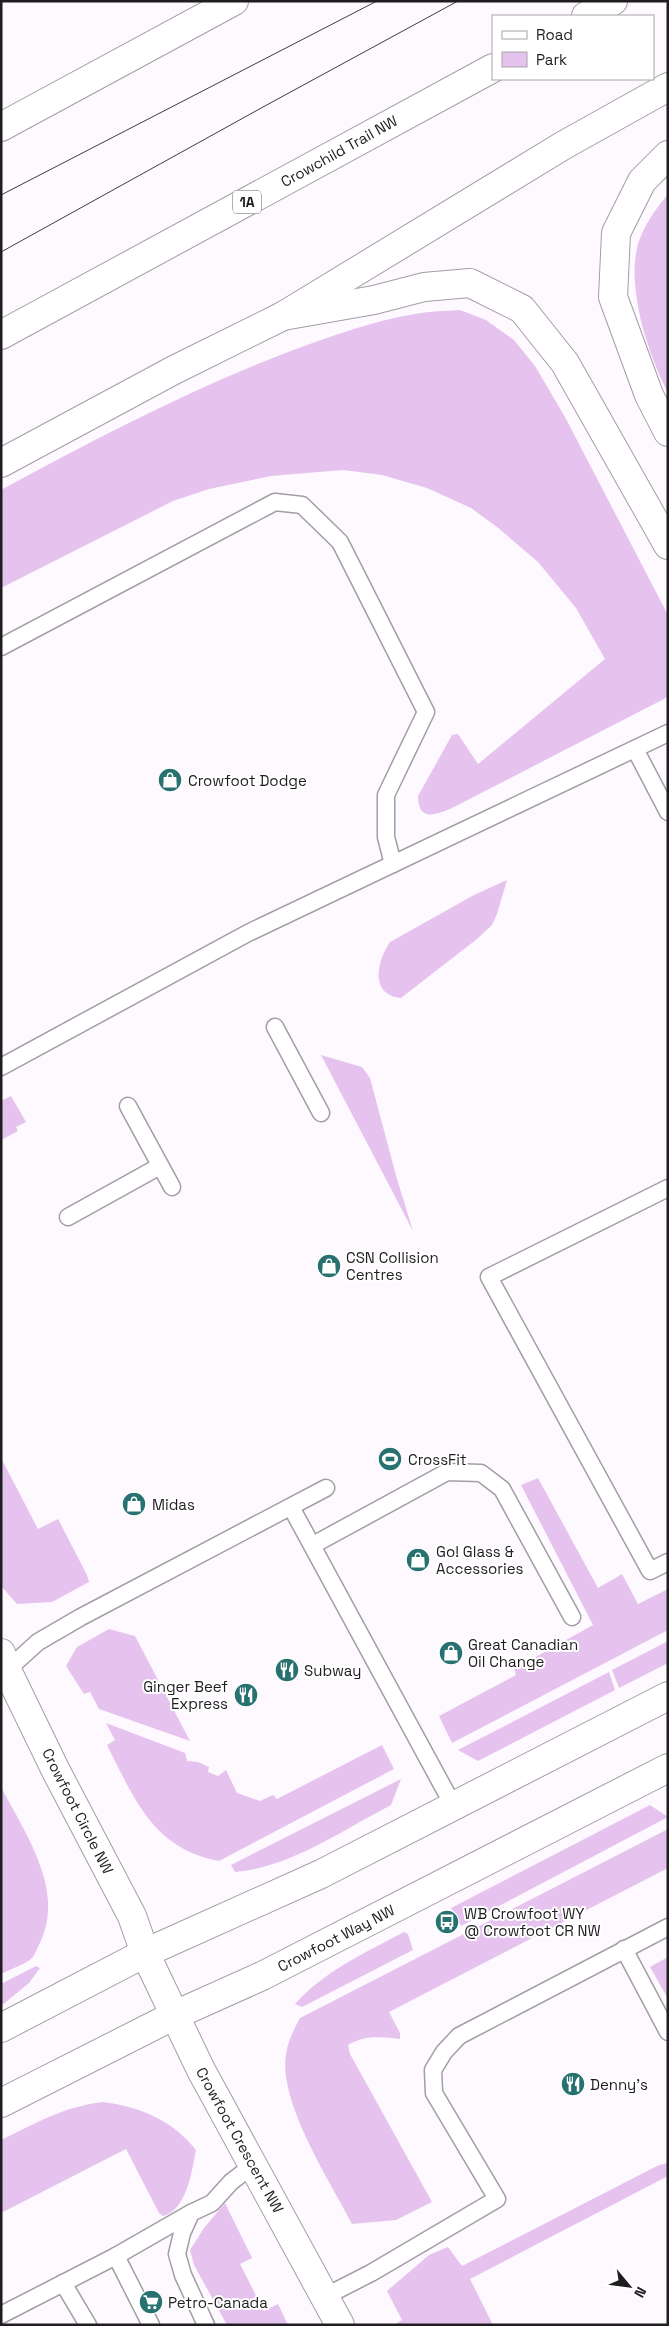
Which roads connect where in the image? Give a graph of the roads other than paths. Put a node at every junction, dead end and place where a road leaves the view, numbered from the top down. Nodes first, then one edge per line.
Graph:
1 (234, 1) edge
2 (613, 1) edge
3 (588, 15) edge
4 (492, 69) edge
5 (668, 87) edge
6 (1, 127) edge
7 (668, 155) edge
8 (283, 316) junction
9 (1, 335) edge
10 (668, 432) edge
11 (1, 463) edge
12 (667, 543) edge
13 (1, 647) edge
14 (668, 733) edge
15 (635, 749) junction
16 (668, 812) edge
17 (393, 864) junction
18 (275, 1027) dead end
19 (1, 1067) edge
20 (128, 1106) dead end
21 (321, 1113) dead end
22 (160, 1166) junction
23 (172, 1187) dead end
24 (668, 1188) edge
25 (68, 1217) dead end
26 (326, 1488) dead end
27 (291, 1507) junction
28 (313, 1545) junction
29 (668, 1562) edge
30 (572, 1617) dead end
31 (3, 1664) edge
32 (668, 1696) edge
33 (668, 1768) edge
34 (454, 1807) junction
35 (668, 1927) edge
36 (624, 1949) junction
37 (145, 1953) junction
38 (175, 2015) junction
39 (1, 2028) edge
40 (668, 2032) edge
41 (1, 2102) edge
42 (254, 2165) junction
43 (191, 2213) junction
44 (116, 2256) junction
45 (63, 2283) junction
46 (326, 2296) junction
47 (7, 2318) edge
48 (88, 2325) edge
49 (151, 2325) edge
50 (206, 2325) edge
51 (340, 2325) edge

1 - 6 main road
2 - 3 main road
4 - 9 main road, Crowchild Trail NW / 1A
5 - 8 main road
7 - 10 main road
8 - 11 main road
8 - 12 main road
13 - 17 lane
14 - 15 lane
15 - 16 lane
15 - 17 lane
17 - 19 lane
18 - 21 lane
20 - 22 lane
22 - 23 lane
22 - 25 lane
24 - 29 lane
26 - 27 lane
27 - 28 lane
27 - 31 lane
28 - 30 lane
28 - 34 lane
31 - 37 main road, Crowfoot Circle NW
32 - 34 main road
33 - 38 main road, Crowfoot Way NW
34 - 37 main road
35 - 36 lane
36 - 40 lane
36 - 46 lane
37 - 38 main road, Crowfoot Crescent NW
37 - 39 main road
38 - 41 main road, Crowfoot Way NW
38 - 42 main road, Crowfoot Crescent NW
42 - 43 lane
42 - 46 main road, Crowfoot Crescent NW
43 - 44 lane
43 - 50 lane
44 - 45 lane
44 - 49 lane
45 - 47 lane
45 - 48 lane
46 - 51 main road, Crowfoot Crescent NW

